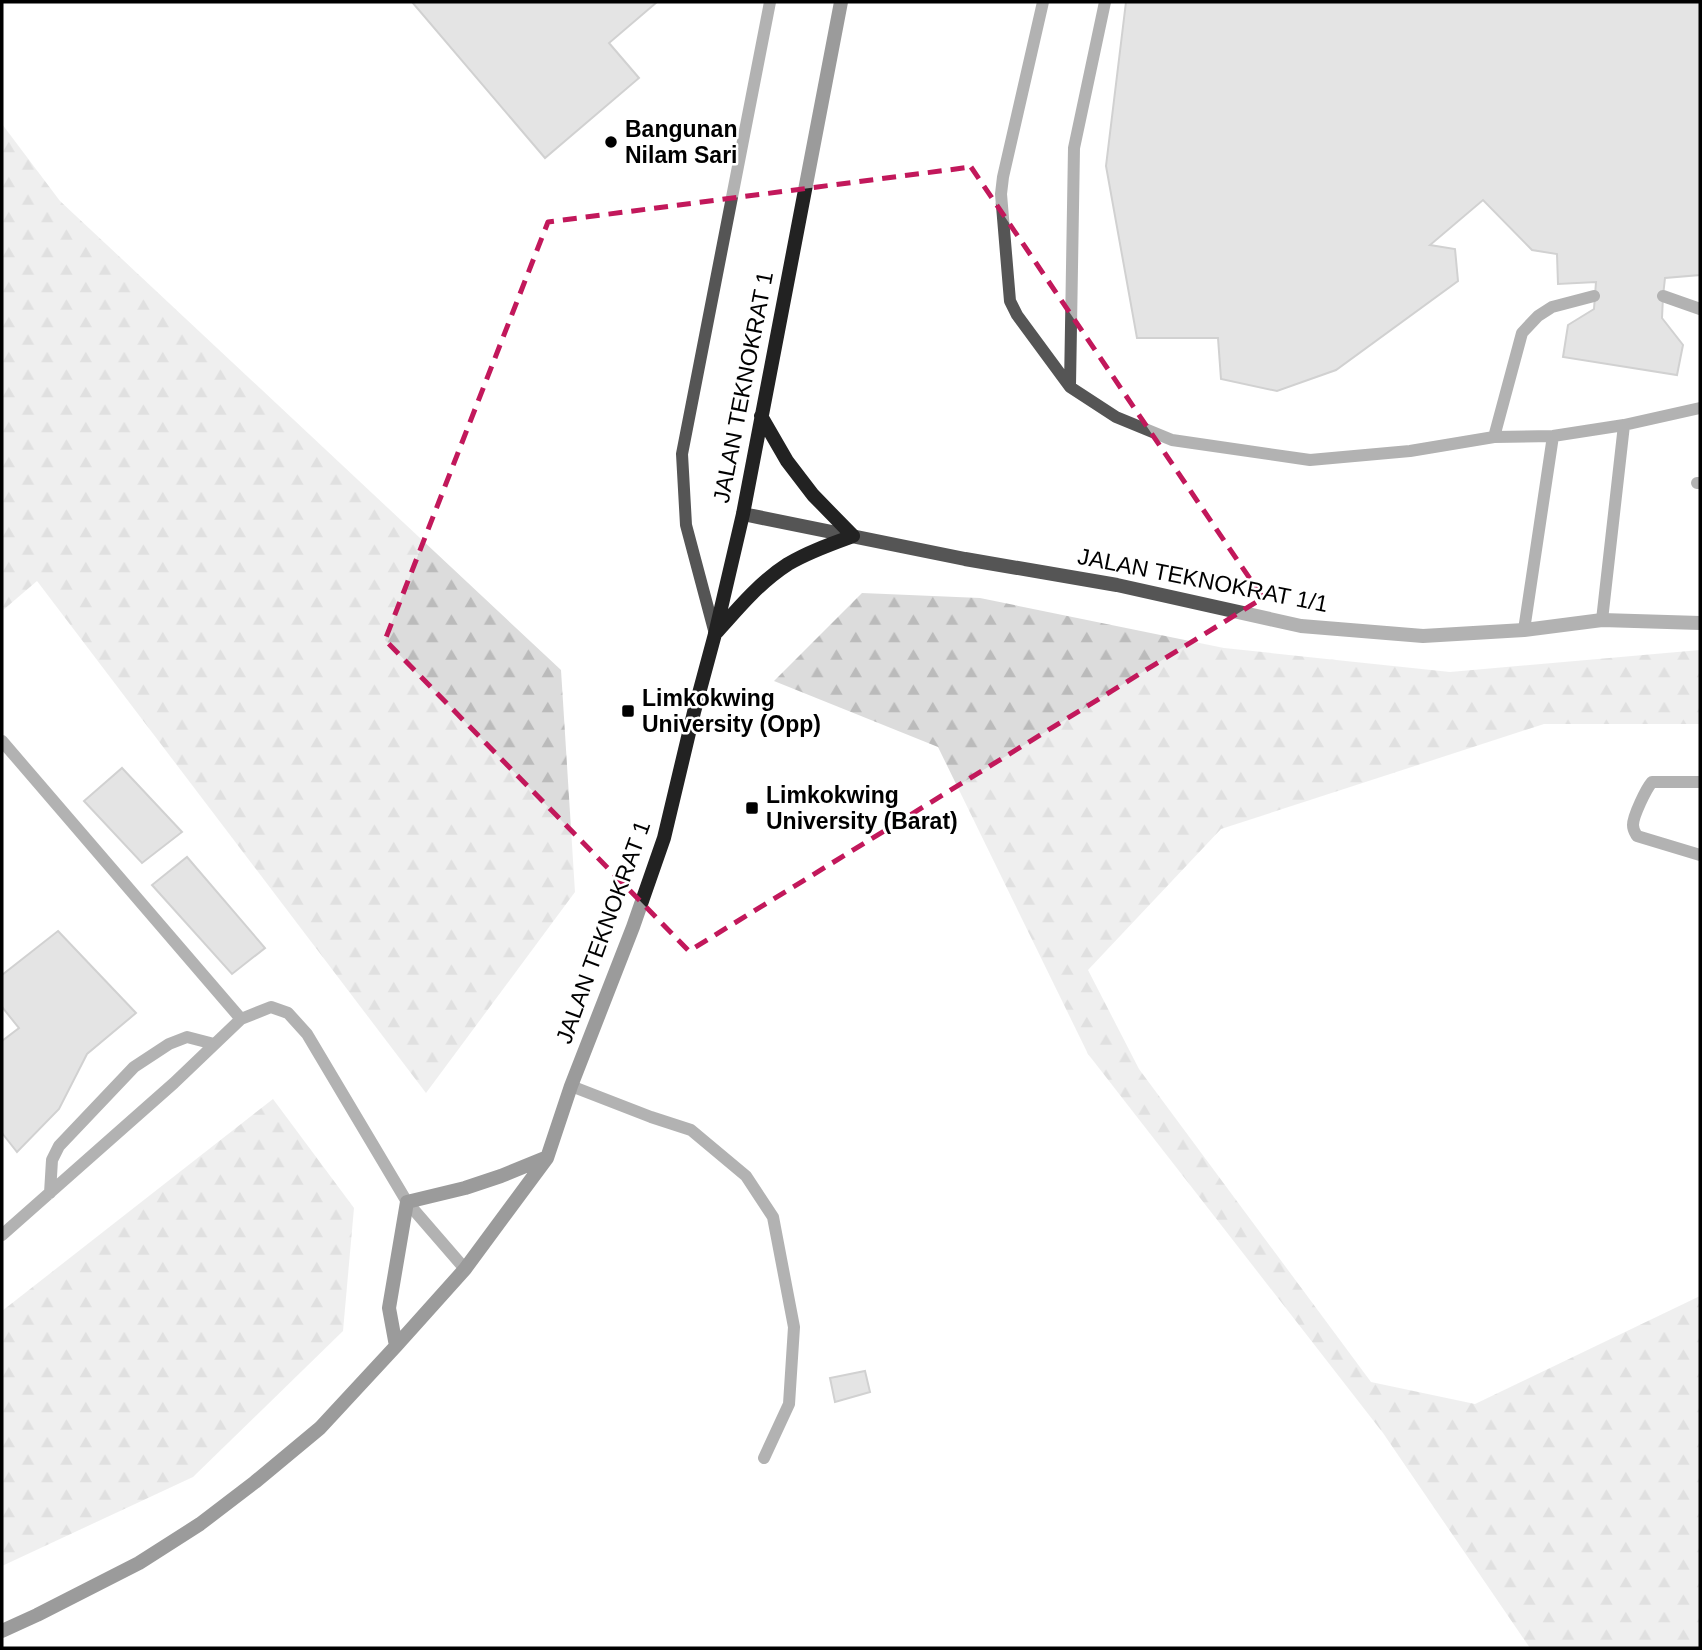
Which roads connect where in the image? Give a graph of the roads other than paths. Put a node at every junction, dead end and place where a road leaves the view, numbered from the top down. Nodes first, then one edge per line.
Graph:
1 (770, 2) edge
2 (841, 2) edge
3 (1043, 2) edge
4 (1105, 2) edge
5 (1594, 296) dead end
6 (1663, 296) dead end
7 (1700, 309) edge
8 (1070, 387) junction
9 (1700, 408) edge
10 (761, 416) junction
11 (1624, 425) junction
12 (1553, 436) junction
13 (1494, 437) junction
14 (743, 514) junction
15 (853, 536) junction
16 (1602, 620) junction
17 (1700, 623) edge
18 (1524, 630) junction
19 (715, 634) junction
20 (2, 741) edge
21 (1700, 782) edge
22 (1700, 855) edge
23 (241, 1019) junction
24 (214, 1044) junction
25 (571, 1086) junction
26 (547, 1158) junction
27 (50, 1193) junction
28 (407, 1202) junction
29 (2, 1235) edge
30 (465, 1269) junction
31 (396, 1346) junction
32 (764, 1458) dead end
33 (2, 1631) edge

1 - 19 lane
2 - 10 main road, JALAN TEKNOKRAT 1
3 - 8 lane
4 - 8 lane
5 - 13 lane
6 - 7 lane
8 - 13 lane
9 - 11 lane
10 - 14 main road, JALAN TEKNOKRAT 1
10 - 15 main road
11 - 12 lane
11 - 16 lane
12 - 13 lane
12 - 18 lane
14 - 15 street, JALAN TEKNOKRAT 1/1
14 - 19 main road, JALAN TEKNOKRAT 1
15 - 18 street, JALAN TEKNOKRAT 1/1
15 - 19 main road
16 - 17 street, JALAN TEKNOKRAT 1/1
16 - 18 street, JALAN TEKNOKRAT 1/1
19 - 25 main road, JALAN TEKNOKRAT 1
20 - 23 lane
21 - 22 lane
23 - 24 lane
23 - 28 lane
24 - 27 lane
24 - 27 lane
25 - 26 main road, JALAN TEKNOKRAT 1
25 - 32 lane
26 - 28 main road
26 - 30 main road, JALAN TEKNOKRAT 1
27 - 29 lane
28 - 30 lane
28 - 31 main road
30 - 31 main road, JALAN TEKNOKRAT 1
31 - 33 main road, JALAN TEKNOKRAT 1

